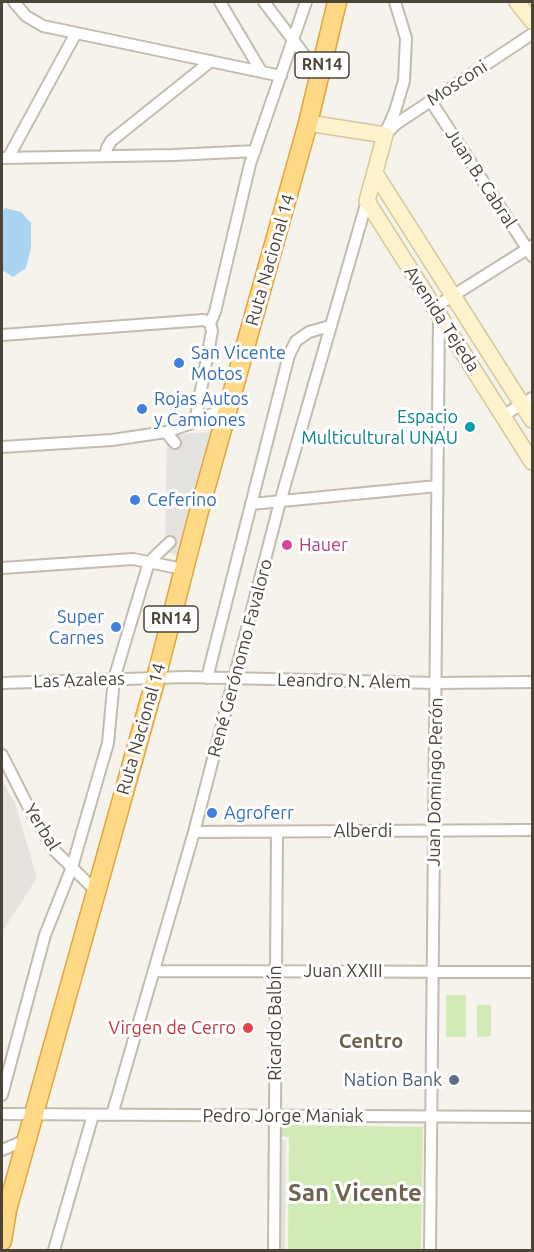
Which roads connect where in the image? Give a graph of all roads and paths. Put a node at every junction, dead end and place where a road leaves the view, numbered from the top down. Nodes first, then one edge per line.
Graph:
1 (14, 2) edge
2 (220, 2) edge
3 (264, 2) edge
4 (306, 2) edge
5 (394, 2) edge
6 (517, 2) edge
7 (336, 3) edge
8 (532, 21) edge
9 (76, 33) junction
10 (532, 34) edge
11 (294, 41) junction
12 (211, 61) junction
13 (261, 71) junction
14 (320, 74) junction
15 (281, 76) junction
16 (430, 100) junction
17 (308, 123) junction
18 (385, 135) junction
19 (255, 151) junction
20 (105, 156) junction
21 (5, 158) edge
22 (375, 173) junction
23 (367, 201) junction
24 (531, 250) edge
25 (453, 295) junction
26 (437, 311) junction
27 (210, 323) junction
28 (330, 326) junction
29 (2, 335) edge
30 (527, 401) edge
31 (229, 406) junction
32 (504, 415) junction
33 (532, 420) edge
34 (195, 422) junction
35 (166, 432) junction
36 (176, 443) dead end
37 (2, 447) edge
38 (532, 462) edge
39 (437, 486) junction
40 (280, 502) junction
41 (250, 504) junction
42 (170, 542) dead end
43 (149, 562) junction
44 (2, 568) edge
45 (183, 568) junction
46 (156, 678) junction
47 (207, 678) junction
48 (236, 678) junction
49 (114, 679) junction
50 (2, 682) edge
51 (532, 682) edge
52 (436, 683) junction
53 (2, 755) edge
54 (532, 830) edge
55 (435, 831) junction
56 (194, 832) junction
57 (277, 832) junction
58 (72, 867) junction
59 (95, 890) junction
60 (275, 970) junction
61 (154, 971) junction
62 (434, 971) junction
63 (532, 972) edge
64 (2, 1095) edge
65 (2, 1114) edge
66 (34, 1115) junction
67 (93, 1115) junction
68 (112, 1115) junction
69 (275, 1116) junction
70 (432, 1117) junction
71 (532, 1118) edge
72 (26, 1140) junction
73 (2, 1150) edge
74 (2, 1241) edge
75 (54, 1251) edge
76 (274, 1251) edge
77 (430, 1251) edge

1 - 9 street
2 - 13 street
3 - 11 street
4 - 11 street
5 - 18 street
6 - 8 main road
7 - 14 highway, Ruta Nacional 14 / RN14
9 - 12 street
9 - 21 street
10 - 16 street, Mosconi
11 - 14 street
11 - 15 street
12 - 13 street
12 - 20 street
13 - 15 street
14 - 17 highway, Ruta Nacional 14 / RN14
15 - 19 street
16 - 18 street, Mosconi
16 - 24 street, Juan B. Cabral
17 - 18 main road
17 - 31 highway, Ruta Nacional 14 / RN14
18 - 22 main road
19 - 20 street
19 - 27 street
20 - 21 street
22 - 23 main road
22 - 25 main road, Avenida Tejeda
23 - 26 main road, Avenida Tejeda
23 - 28 street, René Gerónomo Favaloro
24 - 25 street
25 - 26 street
25 - 30 main road, Avenida Tejeda
26 - 32 main road, Avenida Tejeda
26 - 39 street, Juan Domingo Perón
27 - 29 street
27 - 34 street
28 - 40 street, René Gerónomo Favaloro
28 - 41 street
30 - 32 street
30 - 33 main road, Avenida Tejeda
31 - 34 street
31 - 45 highway, Ruta Nacional 14 / RN14
32 - 38 main road, Avenida Tejeda
34 - 35 street
35 - 36 street
35 - 37 street
39 - 40 street
39 - 52 street, Juan Domingo Perón
40 - 41 street
40 - 48 street, René Gerónomo Favaloro
41 - 47 street
42 - 43 street
43 - 44 street
43 - 45 street
43 - 49 street
45 - 46 highway, Ruta Nacional 14 / RN14
46 - 47 street, Leandro N. Alem
46 - 49 street, Las Azaleas
46 - 59 highway, Ruta Nacional 14 / RN14
47 - 48 street, Leandro N. Alem
48 - 52 street, Leandro N. Alem
48 - 56 street, René Gerónomo Favaloro
49 - 50 street, Las Azaleas
49 - 58 street
51 - 52 street, Leandro N. Alem
52 - 55 street, Juan Domingo Perón
53 - 58 street, Yerbal
54 - 55 street, Alberdi
55 - 57 street, Alberdi
55 - 62 street, Juan Domingo Perón
56 - 57 street, Alberdi
56 - 61 street, René Gerónomo Favaloro
57 - 60 street, Ricardo Balbín
58 - 59 street, Yerbal
58 - 64 street
59 - 66 highway, Ruta Nacional 14 / RN14
60 - 61 street, Juan XXIII
60 - 62 street, Juan XXIII
60 - 69 street, Ricardo Balbín
61 - 68 street, René Gerónomo Favaloro
62 - 63 street, Juan XXIII
62 - 70 street, Juan Domingo Perón
65 - 66 street, Pedro Jorge Maniak
66 - 67 street, Pedro Jorge Maniak
66 - 72 highway, Ruta Nacional 14 / RN14
67 - 68 street, Pedro Jorge Maniak
67 - 75 street
68 - 69 street, Pedro Jorge Maniak
69 - 70 street, Pedro Jorge Maniak
69 - 76 street, Ricardo Balbín
70 - 71 street, Pedro Jorge Maniak
70 - 77 street, Juan Domingo Perón
72 - 73 street
72 - 74 highway, Ruta Nacional 14 / RN14

